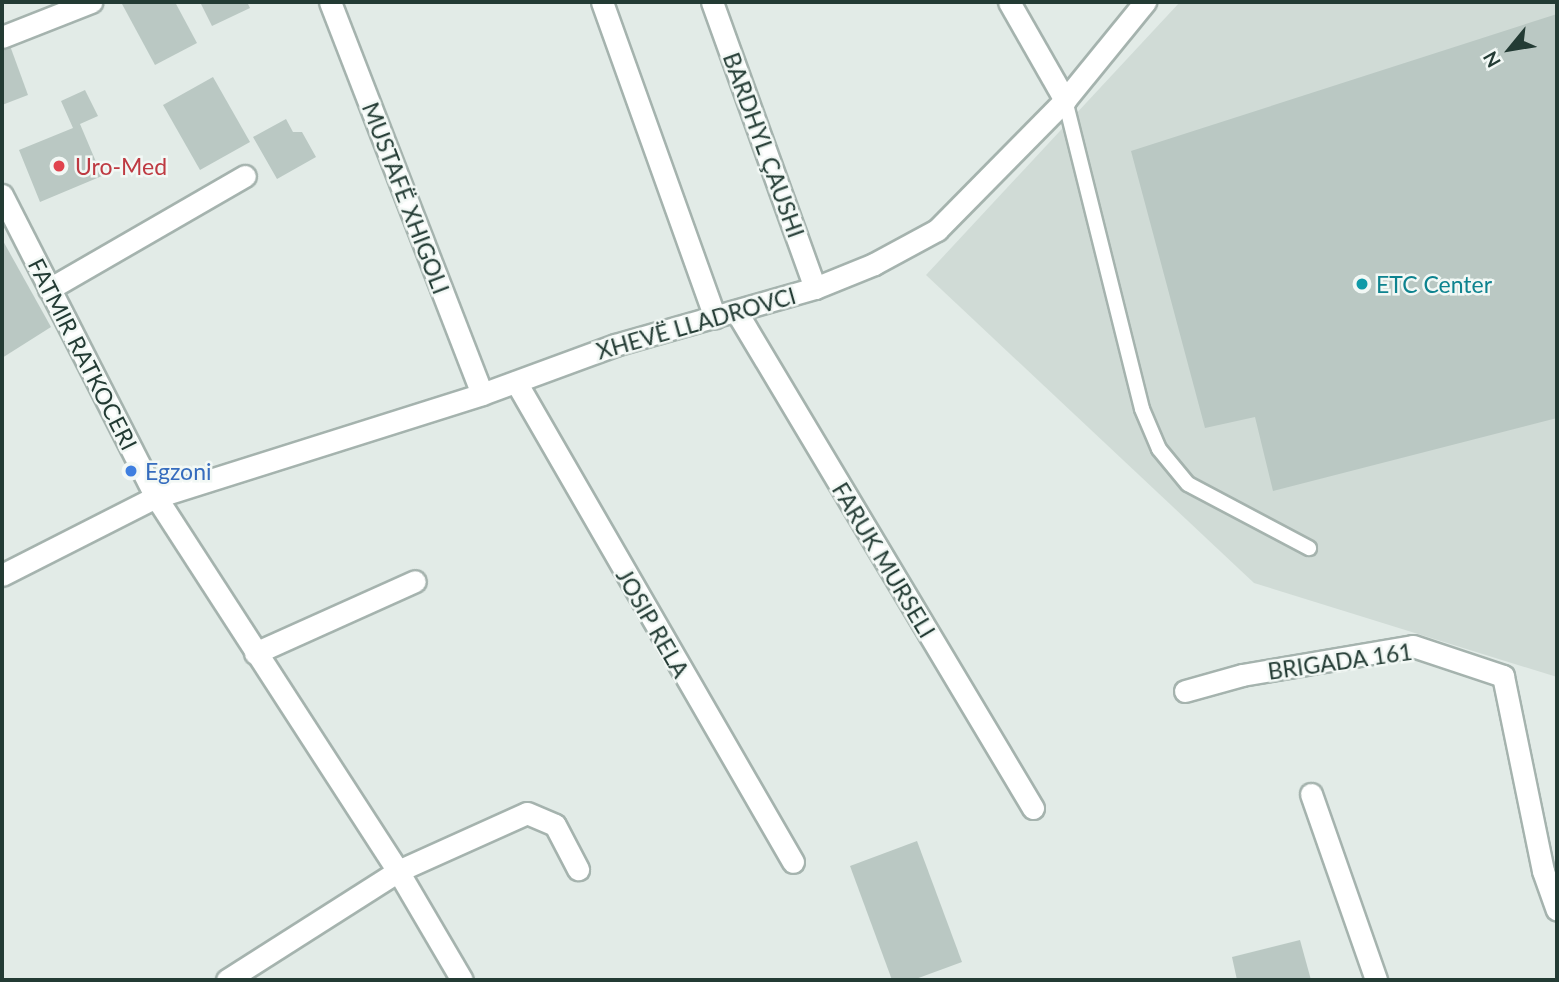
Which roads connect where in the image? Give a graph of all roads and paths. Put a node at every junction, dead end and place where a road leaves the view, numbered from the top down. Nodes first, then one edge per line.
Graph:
1 (91, 2) edge
2 (330, 2) edge
3 (602, 2) edge
4 (712, 2) edge
5 (1009, 2) edge
6 (1145, 2) edge
7 (2, 37) edge
8 (1065, 100) junction
9 (245, 176) dead end
10 (2, 195) edge
11 (815, 288) junction
12 (49, 289) junction
13 (736, 311) junction
14 (715, 317) junction
15 (516, 382) junction
16 (482, 394) junction
17 (156, 497) junction
18 (1309, 548) dead end
19 (2, 575) edge
20 (415, 581) dead end
21 (255, 653) junction
22 (1185, 691) dead end
23 (1311, 794) dead end
24 (1033, 808) dead end
25 (793, 862) dead end
26 (578, 869) dead end
27 (398, 870) junction
28 (1557, 910) edge
29 (227, 980) edge
30 (463, 980) edge
31 (1376, 980) edge

1 - 7 street
2 - 16 street, MUSTAFË XHIGOLI
3 - 14 street
4 - 11 street, BARDHYL ÇAUSHI
5 - 8 street
6 - 8 street, XHEVË LLADROVCI
8 - 11 street, XHEVË LLADROVCI
8 - 18 lane
9 - 12 street
10 - 12 street, FATMIR RATKOCERI
11 - 13 street, XHEVË LLADROVCI
12 - 17 street, FATMIR RATKOCERI
13 - 14 street, XHEVË LLADROVCI
13 - 24 street, FARUK MURSELI
14 - 15 street, XHEVË LLADROVCI
15 - 16 street, XHEVË LLADROVCI
15 - 25 street, JOSIP RELA
16 - 17 street, XHEVË LLADROVCI
17 - 19 street, XHEVË LLADROVCI
17 - 21 street, FATMIR RATKOCERI
20 - 21 street
21 - 27 street, FATMIR RATKOCERI
22 - 28 street, BRIGADA 161
23 - 31 street
26 - 27 street
27 - 29 street
27 - 30 street, FATMIR RATKOCERI

